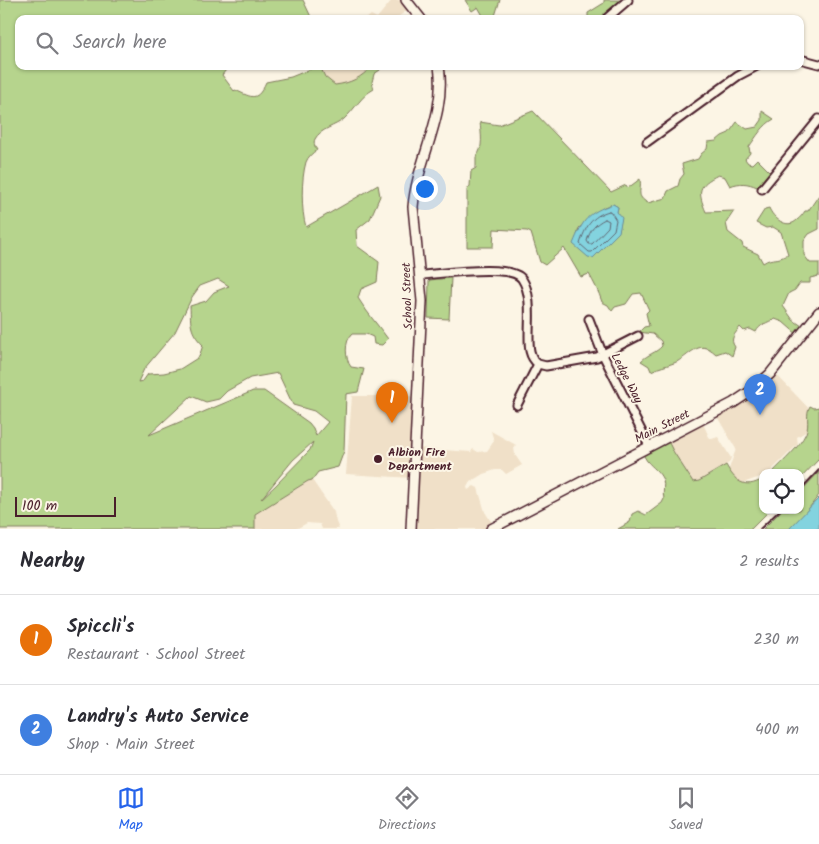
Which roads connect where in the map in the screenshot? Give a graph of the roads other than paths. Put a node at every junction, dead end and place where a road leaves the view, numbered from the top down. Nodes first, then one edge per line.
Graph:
1 (406, 0) edge
2 (628, 0) edge
3 (418, 15) edge
4 (611, 15) edge
5 (804, 60) edge
6 (819, 64) edge
7 (439, 70) edge
8 (749, 70) edge
9 (819, 119) edge
10 (647, 142) dead end
11 (762, 189) dead end
12 (421, 275) junction
13 (819, 312) edge
14 (589, 319) dead end
15 (638, 336) dead end
16 (603, 355) junction
17 (538, 364) junction
18 (517, 405) dead end
19 (649, 446) junction
20 (411, 529) edge
21 (491, 529) edge

1 - 3 street
2 - 4 street
5 - 6 street
7 - 12 street, School Street
8 - 10 street
9 - 11 street
12 - 17 street
12 - 20 street, School Street
13 - 19 street, Main Street
14 - 16 street, Ledge Way
15 - 16 street
16 - 17 street
16 - 19 street, Ledge Way
17 - 18 street
19 - 21 street, Main Street

